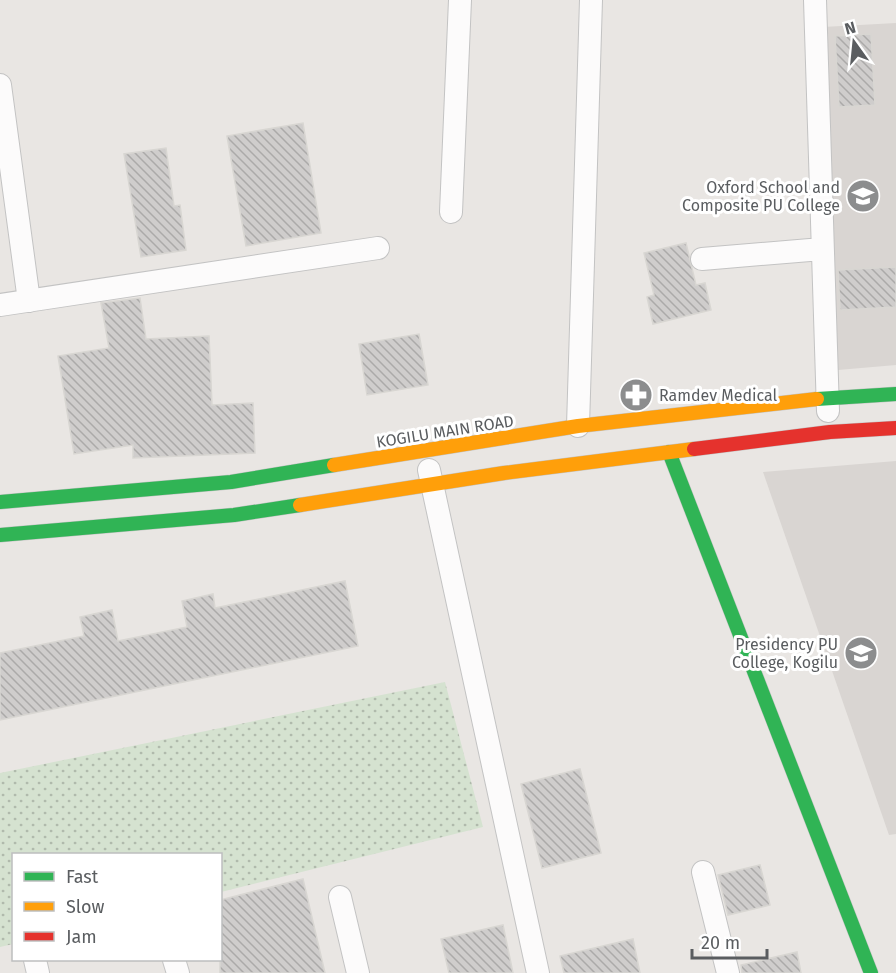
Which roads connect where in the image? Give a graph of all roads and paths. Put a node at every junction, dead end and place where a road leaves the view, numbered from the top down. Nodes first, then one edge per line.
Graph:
1 (460, 0) edge
2 (591, 0) edge
3 (815, 0) edge
4 (0, 85) edge
5 (451, 212) dead end
6 (378, 248) dead end
7 (822, 249) junction
8 (702, 259) dead end
9 (29, 301) junction
10 (0, 305) edge
11 (896, 394) edge
12 (827, 398) junction
13 (579, 426) junction
14 (896, 428) edge
15 (830, 432) junction
16 (426, 452) junction
17 (669, 452) junction
18 (431, 485) junction
19 (0, 502) edge
20 (0, 536) edge
21 (703, 872) dead end
22 (340, 897) dead end
23 (358, 973) edge
24 (538, 973) edge
25 (728, 973) edge
26 (871, 973) edge

1 - 5 street
2 - 13 street
3 - 7 street
4 - 9 street
6 - 9 street
7 - 8 street
7 - 12 street
9 - 10 street
11 - 12 main road, KOGILU MAIN ROAD
12 - 13 main road, KOGILU MAIN ROAD
12 - 15 street
13 - 16 main road, KOGILU MAIN ROAD
14 - 15 main road
15 - 17 main road
16 - 18 street
16 - 19 main road, KOGILU MAIN ROAD
17 - 18 main road
17 - 26 main road
18 - 20 main road
18 - 24 street
21 - 25 street
22 - 23 street

